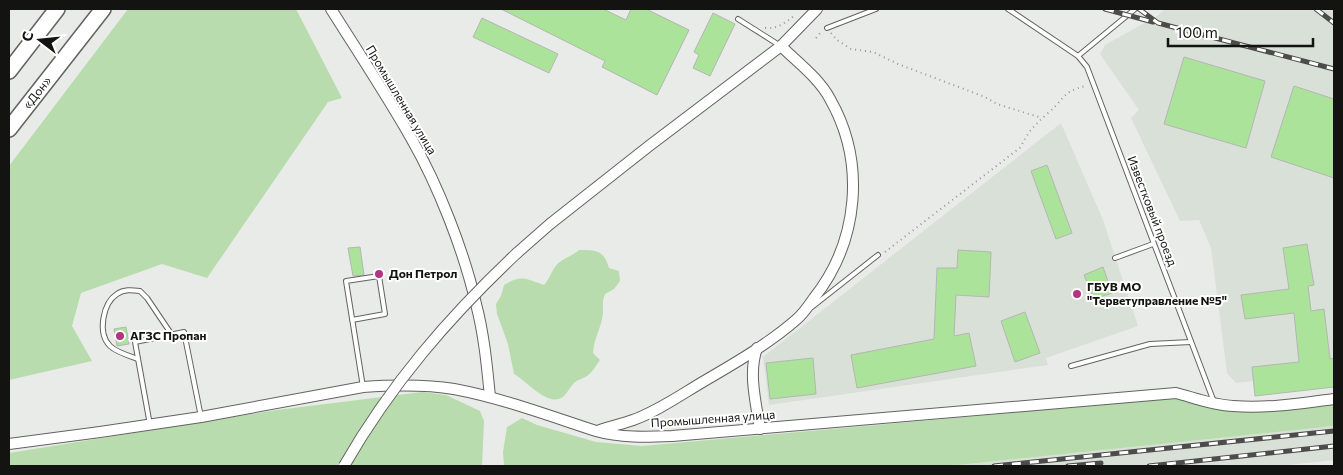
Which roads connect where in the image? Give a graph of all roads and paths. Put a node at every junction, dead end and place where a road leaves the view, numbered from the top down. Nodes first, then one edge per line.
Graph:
1 (57, 9) edge
2 (103, 9) edge
3 (331, 9) edge
4 (817, 9) edge
5 (876, 9) edge
6 (1008, 9) edge
7 (1135, 9) edge
8 (795, 15) dead end
9 (738, 19) dead end
10 (827, 28) joint
11 (756, 31) junction
12 (781, 46) junction
13 (1078, 56) junction
14 (9, 71) edge
15 (1094, 84) junction
16 (1042, 118) junction
17 (9, 129) edge
18 (1153, 244) junction
19 (878, 255) joint
20 (1115, 258) dead end
21 (799, 318) junction
22 (352, 320) junction
23 (172, 335) junction
24 (1191, 342) junction
25 (757, 348) junction
26 (138, 359) junction
27 (1071, 366) dead end
28 (363, 387) junction
29 (490, 397) junction
30 (1334, 400) edge
31 (1214, 404) junction
32 (201, 417) junction
33 (150, 425) junction
34 (760, 429) junction
35 (596, 431) junction
36 (9, 444) edge
37 (344, 466) edge

1 - 14 highway
2 - 17 highway, «Дон»
3 - 29 street, Промышленная улица
4 - 12 street
5 - 10 lane
6 - 13 lane, Известковый проезд
7 - 13 lane
8 - 11 path
9 - 11 lane
10 - 16 path
11 - 12 lane
12 - 21 street
12 - 37 street, bridge
13 - 15 lane, Известковый проезд
15 - 16 path
15 - 18 lane, Известковый проезд
16 - 19 path
18 - 20 lane
18 - 24 lane, Известковый проезд
19 - 21 lane
21 - 25 street
22 - 22 lane
22 - 28 lane
23 - 26 lane
23 - 26 lane
23 - 32 lane
24 - 27 lane
24 - 31 lane, Известковый проезд
25 - 34 street
25 - 35 street
26 - 33 lane
28 - 29 street
28 - 32 street
29 - 35 street, Промышленная улица
30 - 31 street, Промышленная улица
31 - 34 street, Промышленная улица
32 - 33 street
33 - 36 street
34 - 35 street, Промышленная улица

